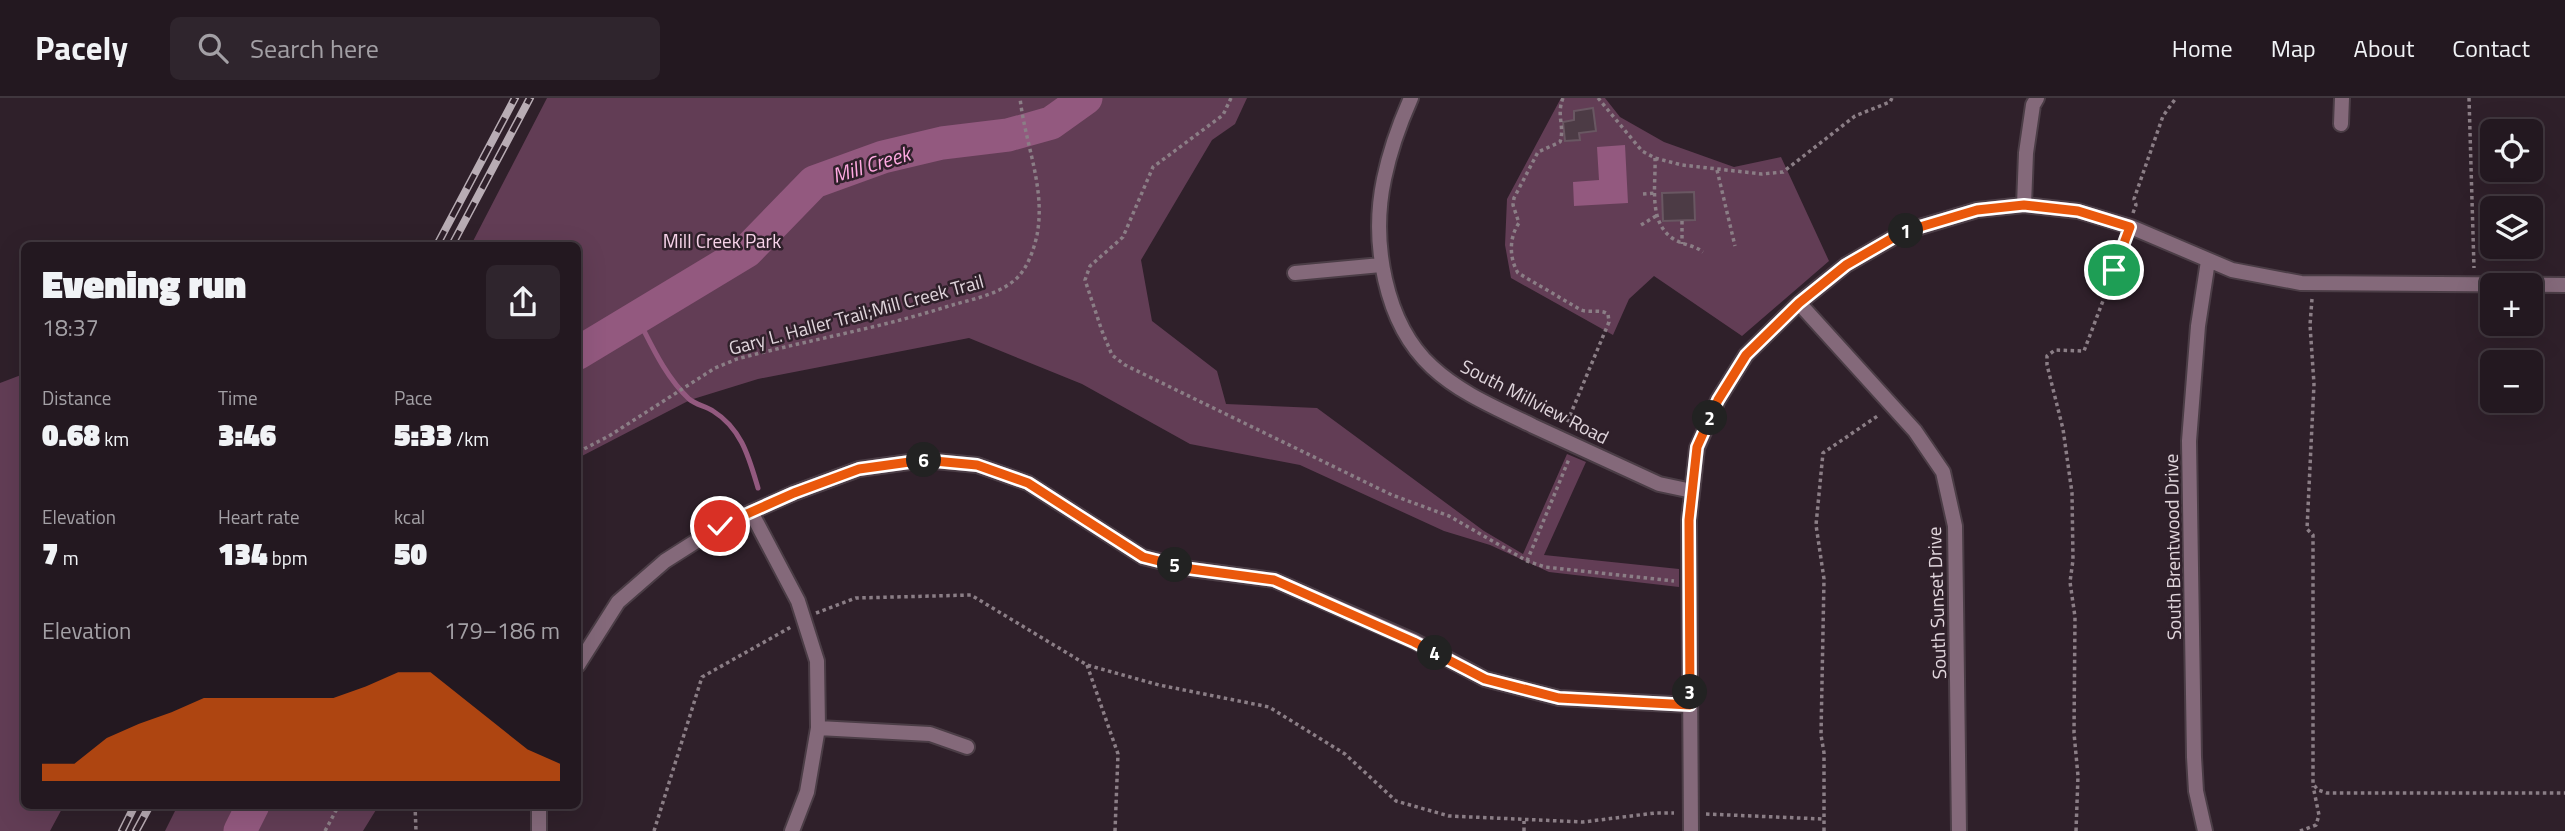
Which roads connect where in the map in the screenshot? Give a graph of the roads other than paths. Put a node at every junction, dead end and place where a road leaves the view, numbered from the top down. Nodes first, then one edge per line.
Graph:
1 (1411, 98) edge
2 (2037, 98) edge
3 (2342, 98) edge
4 (2341, 124) dead end
5 (2024, 205) junction
6 (2208, 261) junction
7 (1381, 265) junction
8 (1295, 273) dead end
9 (2565, 285) edge
10 (1799, 303) junction
11 (1692, 491) junction
12 (751, 512) junction
13 (581, 660) edge
14 (1690, 705) junction
15 (818, 728) junction
16 (967, 747) dead end
17 (539, 809) edge
18 (540, 831) edge
19 (792, 831) edge
20 (1691, 831) edge
21 (1959, 831) edge
22 (2205, 831) edge

1 - 7 street, South Millview Road
2 - 5 street
3 - 4 street
5 - 6 street
5 - 10 street
6 - 9 street
6 - 22 street, South Brentwood Drive
7 - 8 street
7 - 11 street, South Millview Road
10 - 11 street
10 - 21 street, South Sunset Drive
11 - 14 street
12 - 13 street
12 - 14 street
12 - 15 street
14 - 20 street
15 - 16 street
15 - 19 street
17 - 18 street

